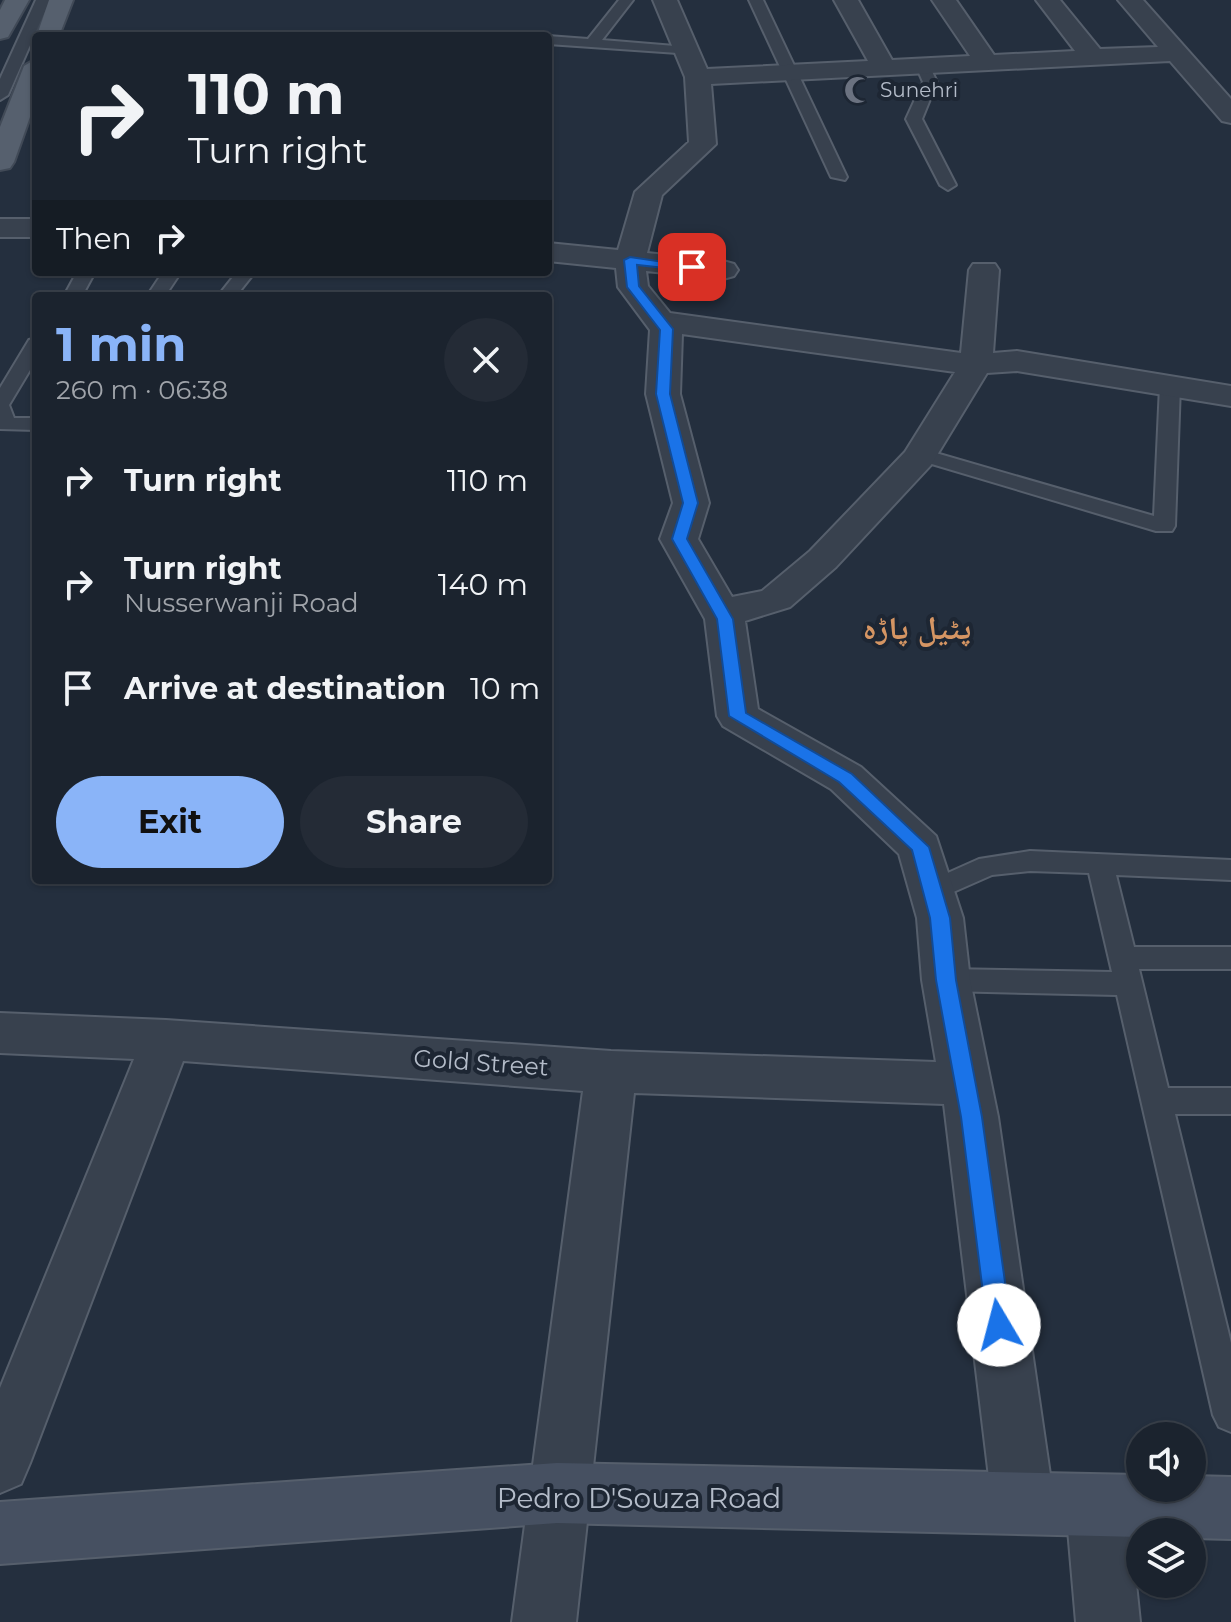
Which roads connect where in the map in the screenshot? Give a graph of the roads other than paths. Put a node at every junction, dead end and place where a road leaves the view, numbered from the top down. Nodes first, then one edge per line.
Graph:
1 (17, 0) edge
2 (43, 0) edge
3 (61, 0) edge
4 (626, 0) edge
5 (665, 0) edge
6 (756, 0) edge
7 (846, 0) edge
8 (944, 0) edge
9 (1048, 0) edge
10 (1130, 0) edge
11 (0, 1) edge
12 (0, 32) edge
13 (49, 32) edge
14 (552, 40) edge
15 (592, 43) junction
16 (1176, 53) junction
17 (1093, 57) junction
18 (987, 63) junction
19 (692, 64) junction
20 (923, 66) junction
21 (884, 68) junction
22 (787, 72) junction
23 (32, 77) edge
24 (0, 95) edge
25 (1231, 115) edge
26 (0, 162) edge
27 (839, 177) dead end
28 (948, 185) dead end
29 (0, 228) edge
30 (32, 228) edge
31 (552, 252) edge
32 (630, 260) junction
33 (723, 270) dead end
34 (984, 270) dead end
35 (243, 276) edge
36 (230, 292) edge
37 (659, 321) junction
38 (32, 352) edge
39 (976, 364) junction
40 (1170, 386) junction
41 (1231, 396) edge
42 (1, 417) edge
43 (32, 423) edge
44 (922, 455) junction
45 (719, 609) junction
46 (1100, 864) junction
47 (1231, 870) edge
48 (933, 891) junction
49 (1231, 958) edge
50 (1126, 971) junction
51 (946, 980) junction
52 (0, 1033) edge
53 (166, 1040) junction
54 (611, 1072) junction
55 (963, 1084) junction
56 (1156, 1101) junction
57 (1231, 1101) edge
58 (1231, 1415) edge
59 (0, 1463) edge
60 (557, 1493) junction
61 (1023, 1502) junction
62 (1097, 1506) junction
63 (1231, 1508) edge
64 (0, 1533) edge
65 (544, 1622) edge
66 (1108, 1622) edge

1 - 11 street
1 - 12 main road
2 - 24 lane
3 - 13 main road
4 - 15 lane
5 - 19 street
6 - 22 lane
7 - 21 street
8 - 18 street
9 - 17 street
10 - 16 street
14 - 15 lane
15 - 19 lane
16 - 17 street
16 - 25 street
17 - 18 street
18 - 20 street
19 - 22 street
19 - 32 street
20 - 21 street
20 - 28 lane
21 - 22 street
22 - 27 lane
23 - 26 main road
29 - 30 street
31 - 32 street
32 - 33 street
32 - 37 street
34 - 39 street
35 - 36 lane
37 - 39 street
37 - 45 street
38 - 42 lane
39 - 40 street
39 - 44 street
40 - 41 street
40 - 44 lane
42 - 43 lane
44 - 45 street
45 - 48 street
46 - 47 lane
46 - 48 lane
46 - 50 lane
48 - 51 street
49 - 50 lane
50 - 51 lane
50 - 56 lane
51 - 55 street
52 - 53 street, Gold Street
53 - 54 street, Gold Street
53 - 59 street
54 - 55 street, Gold Street
54 - 60 street
55 - 61 street
56 - 57 lane
56 - 58 lane
60 - 61 street, Pedro D'Souza Road
60 - 64 street, Pedro D'Souza Road
60 - 65 street
61 - 62 street, Pedro D'Souza Road
62 - 63 street, Pedro D'Souza Road
62 - 66 street

